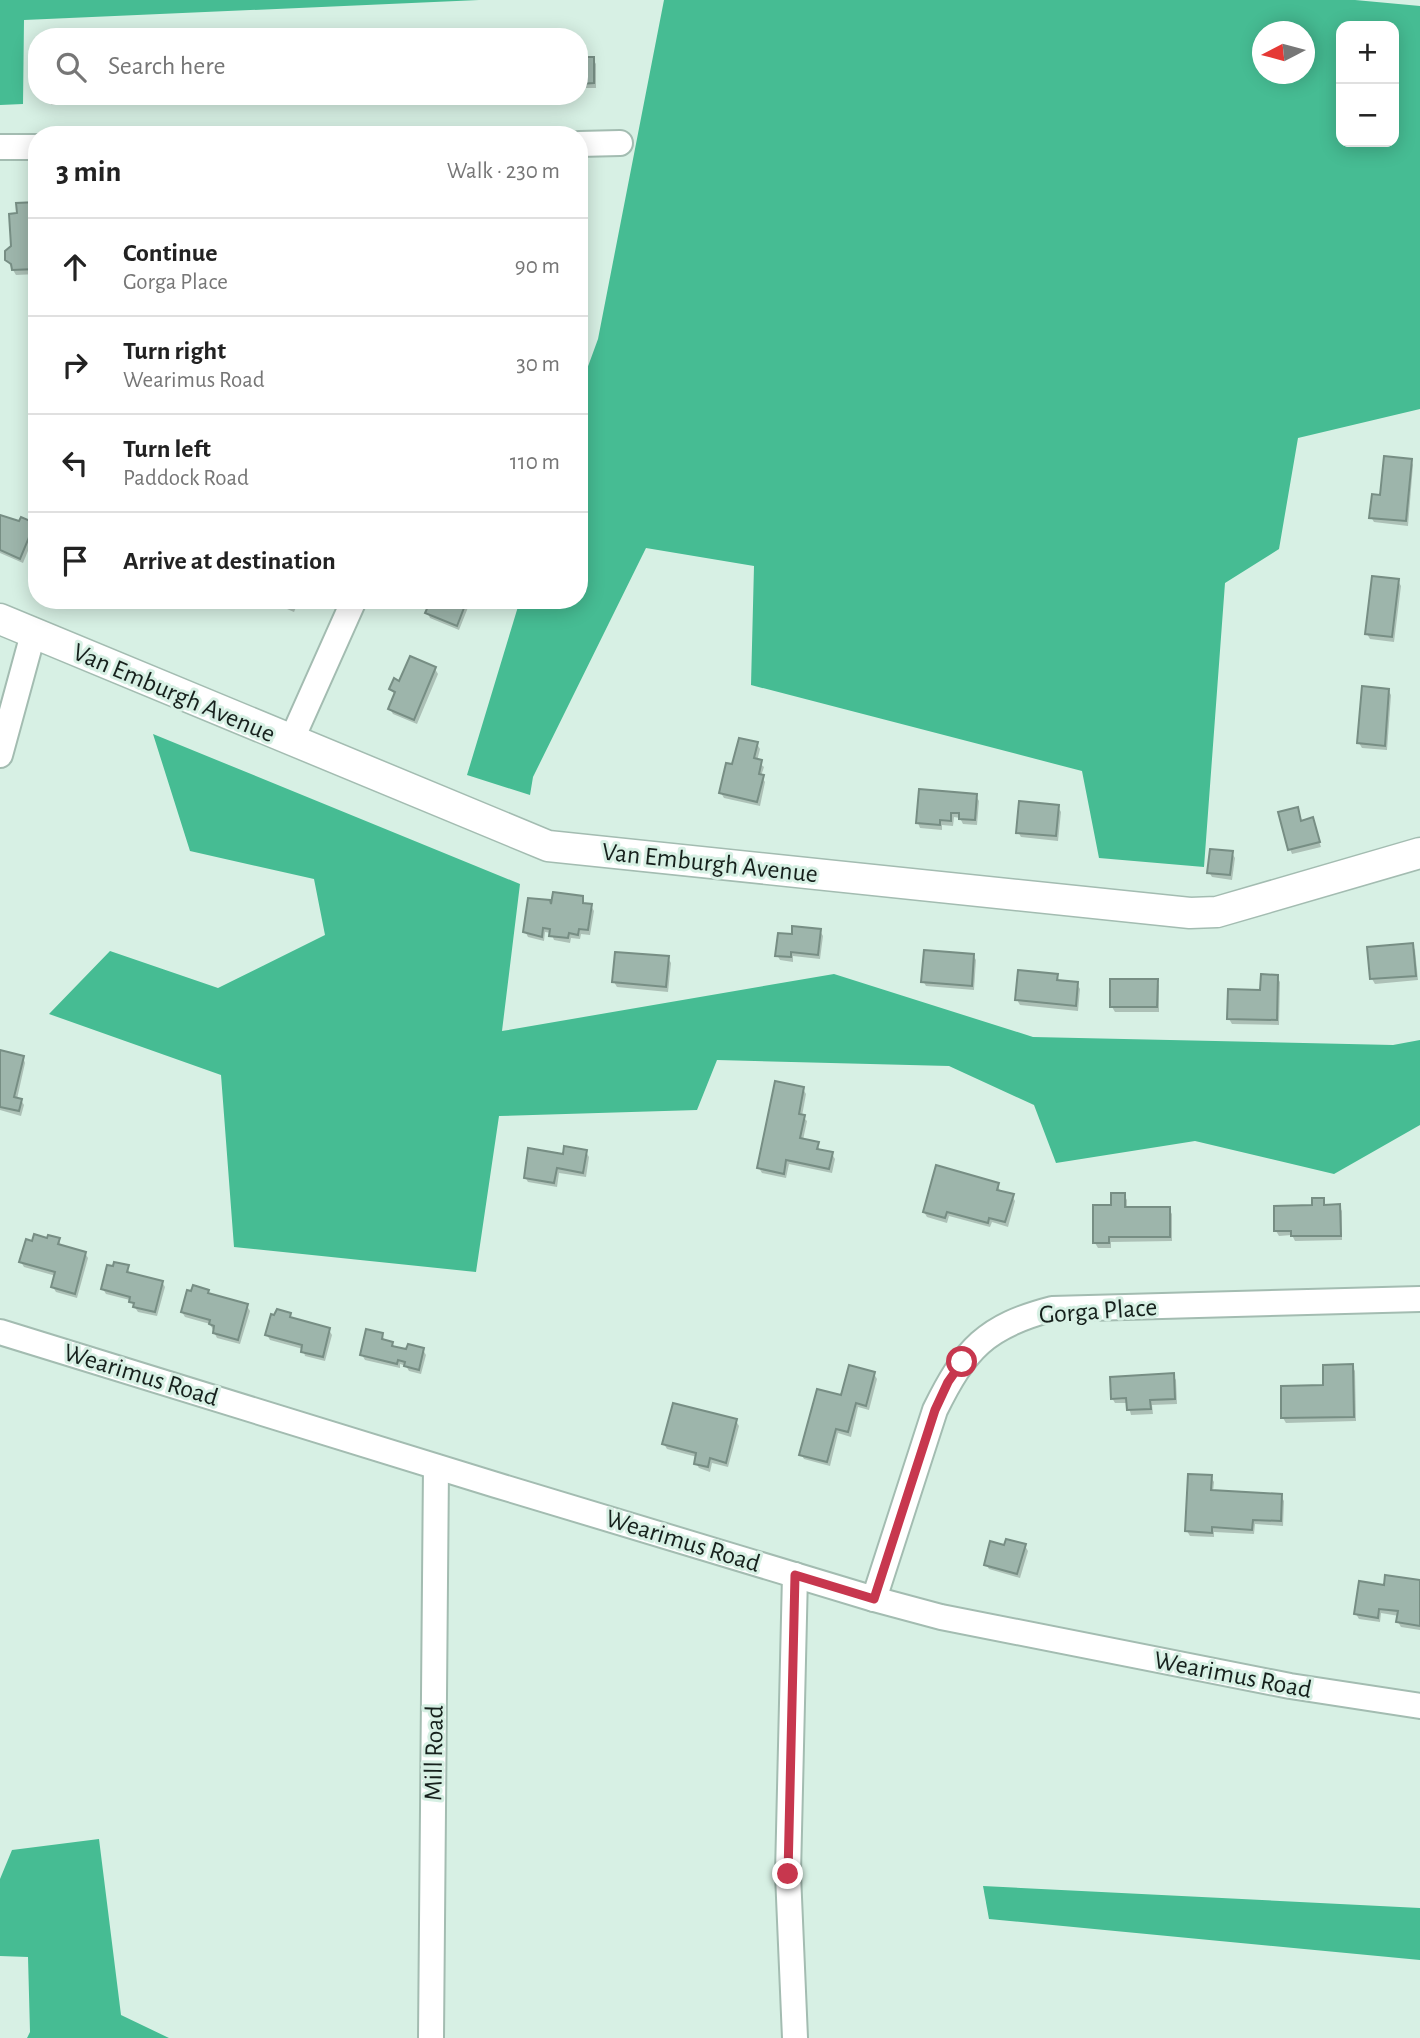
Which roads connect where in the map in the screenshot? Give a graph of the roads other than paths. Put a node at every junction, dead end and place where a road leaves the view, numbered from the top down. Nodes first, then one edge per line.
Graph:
1 (620, 143) dead end
2 (588, 144) edge
3 (28, 147) edge
4 (0, 148) edge
5 (350, 609) edge
6 (0, 620) edge
7 (33, 634) junction
8 (291, 741) junction
9 (0, 755) edge
10 (1420, 853) edge
11 (1420, 1299) edge
12 (0, 1332) edge
13 (436, 1467) junction
14 (795, 1575) junction
15 (874, 1599) junction
16 (1420, 1706) edge
17 (430, 2038) edge
18 (795, 2038) edge

1 - 2 street
3 - 4 street
5 - 8 street
6 - 7 main road, Van Emburgh Avenue
7 - 8 main road, Van Emburgh Avenue
7 - 9 street
8 - 10 main road, Van Emburgh Avenue
11 - 15 street, Gorga Place
12 - 13 street, Wearimus Road
13 - 14 street, Wearimus Road
13 - 17 street, Mill Road
14 - 15 street, Wearimus Road
14 - 18 street
15 - 16 street, Wearimus Road

